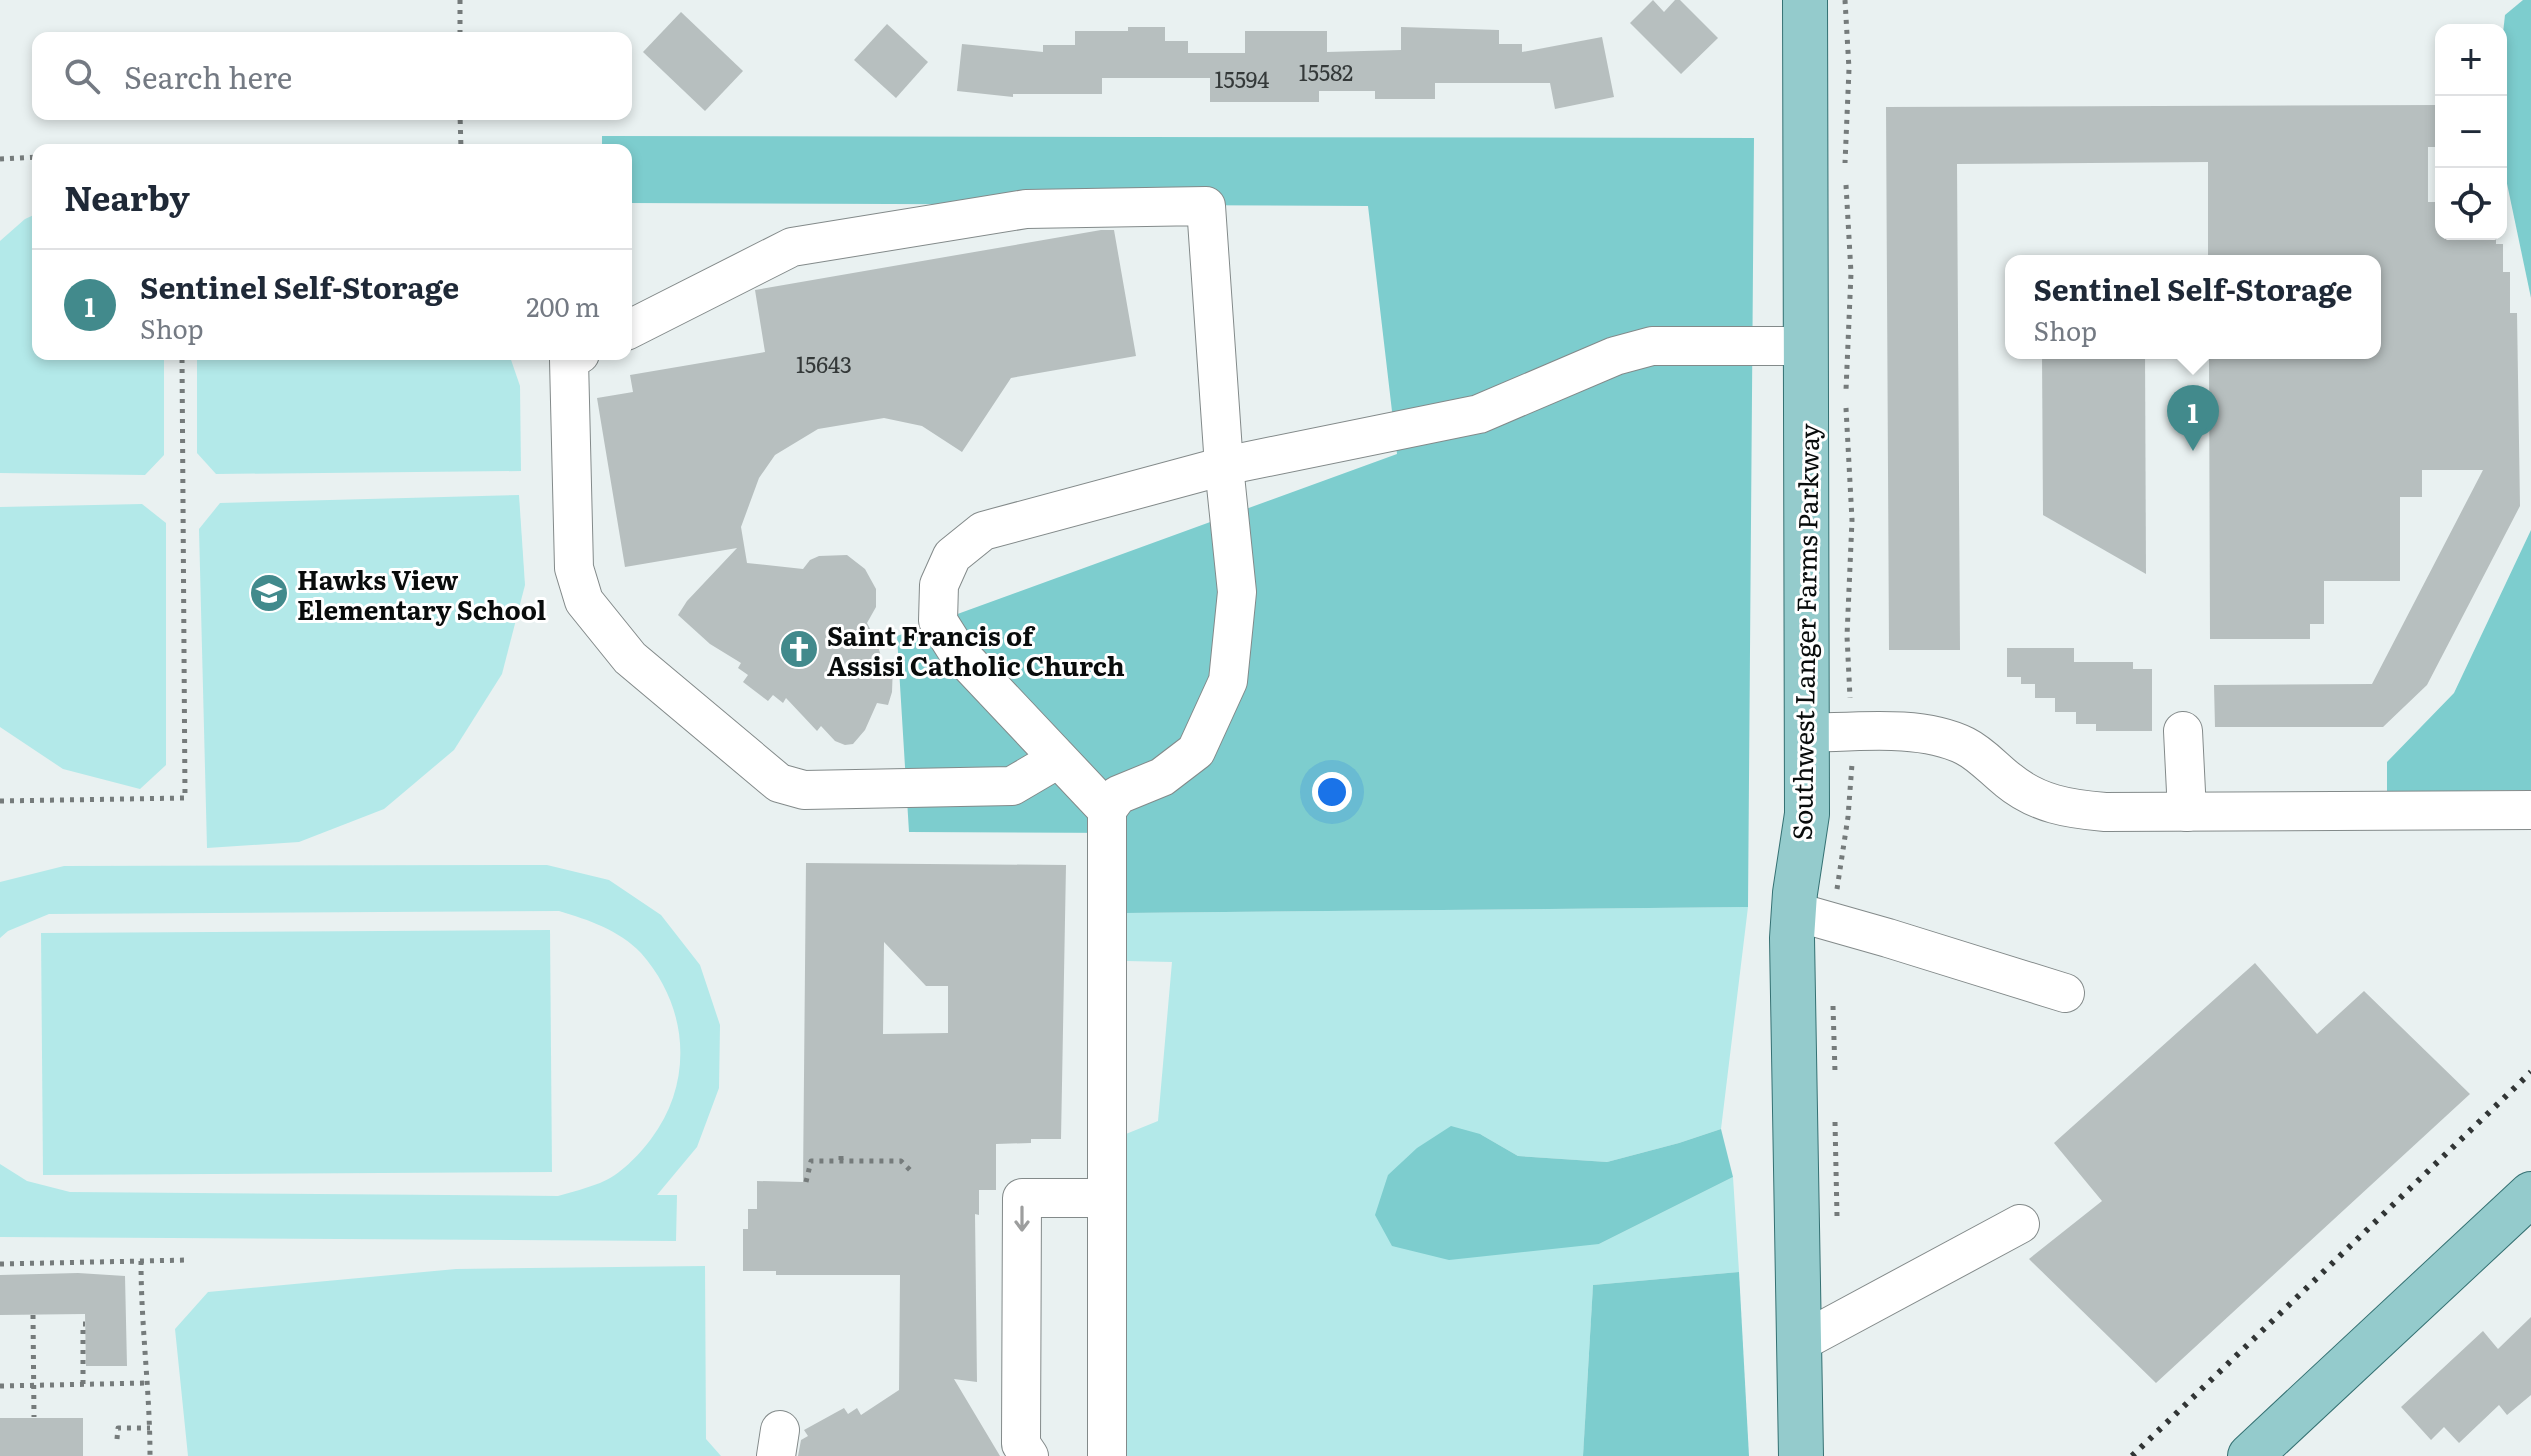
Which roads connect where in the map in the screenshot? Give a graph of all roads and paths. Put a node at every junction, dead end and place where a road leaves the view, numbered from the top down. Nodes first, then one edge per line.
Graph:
1 (460, 0) edge
2 (1805, 0) edge
3 (460, 32) edge
4 (460, 120) edge
5 (461, 144) edge
6 (32, 157) edge
7 (0, 159) edge
8 (632, 328) edge
9 (1806, 346) junction
10 (182, 360) edge
11 (569, 360) edge
12 (1224, 466) junction
13 (2183, 731) dead end
14 (1808, 733) junction
15 (1058, 759) junction
16 (0, 801) edge
17 (1107, 810) junction
18 (2531, 810) edge
19 (2187, 812) junction
20 (1793, 911) junction
21 (2065, 993) dead end
22 (841, 1150) dead end
23 (841, 1160) junction
24 (914, 1174) dead end
25 (806, 1182) dead end
26 (2531, 1194) edge
27 (1107, 1198) junction
28 (2020, 1224) dead end
29 (189, 1260) dead end
30 (141, 1261) junction
31 (0, 1264) edge
32 (33, 1315) dead end
33 (85, 1324) dead end
34 (1799, 1343) junction
35 (148, 1383) junction
36 (83, 1384) junction
37 (0, 1386) edge
38 (34, 1386) junction
39 (34, 1417) dead end
40 (150, 1428) junction
41 (117, 1439) dead end
42 (1796, 1450) edge
43 (150, 1456) edge
44 (1029, 1456) edge
45 (1107, 1456) edge
46 (2250, 1456) edge

1 - 3 path
2 - 9 main road, Southwest Langer Farms Parkway
4 - 5 path
6 - 7 path
8 - 12 lane
9 - 12 lane
9 - 14 main road, Southwest Langer Farms Parkway
10 - 16 path
11 - 15 lane
12 - 15 lane
12 - 17 lane
13 - 19 lane
14 - 19 lane
14 - 20 main road, Southwest Langer Farms Parkway
15 - 17 lane
17 - 27 lane
18 - 19 lane
20 - 21 lane
20 - 34 main road, Southwest Langer Farms Parkway
22 - 23 path
23 - 24 path
23 - 25 path
26 - 46 main road
27 -> 44 lane
27 - 45 lane
28 - 34 lane
29 - 30 path
30 - 31 path
30 - 35 path
32 - 38 path
33 - 36 path
34 - 42 main road, Southwest Langer Farms Parkway
35 - 36 path
35 - 40 path
36 - 38 path
37 - 38 path
38 - 39 path
40 - 41 path
40 - 43 path

